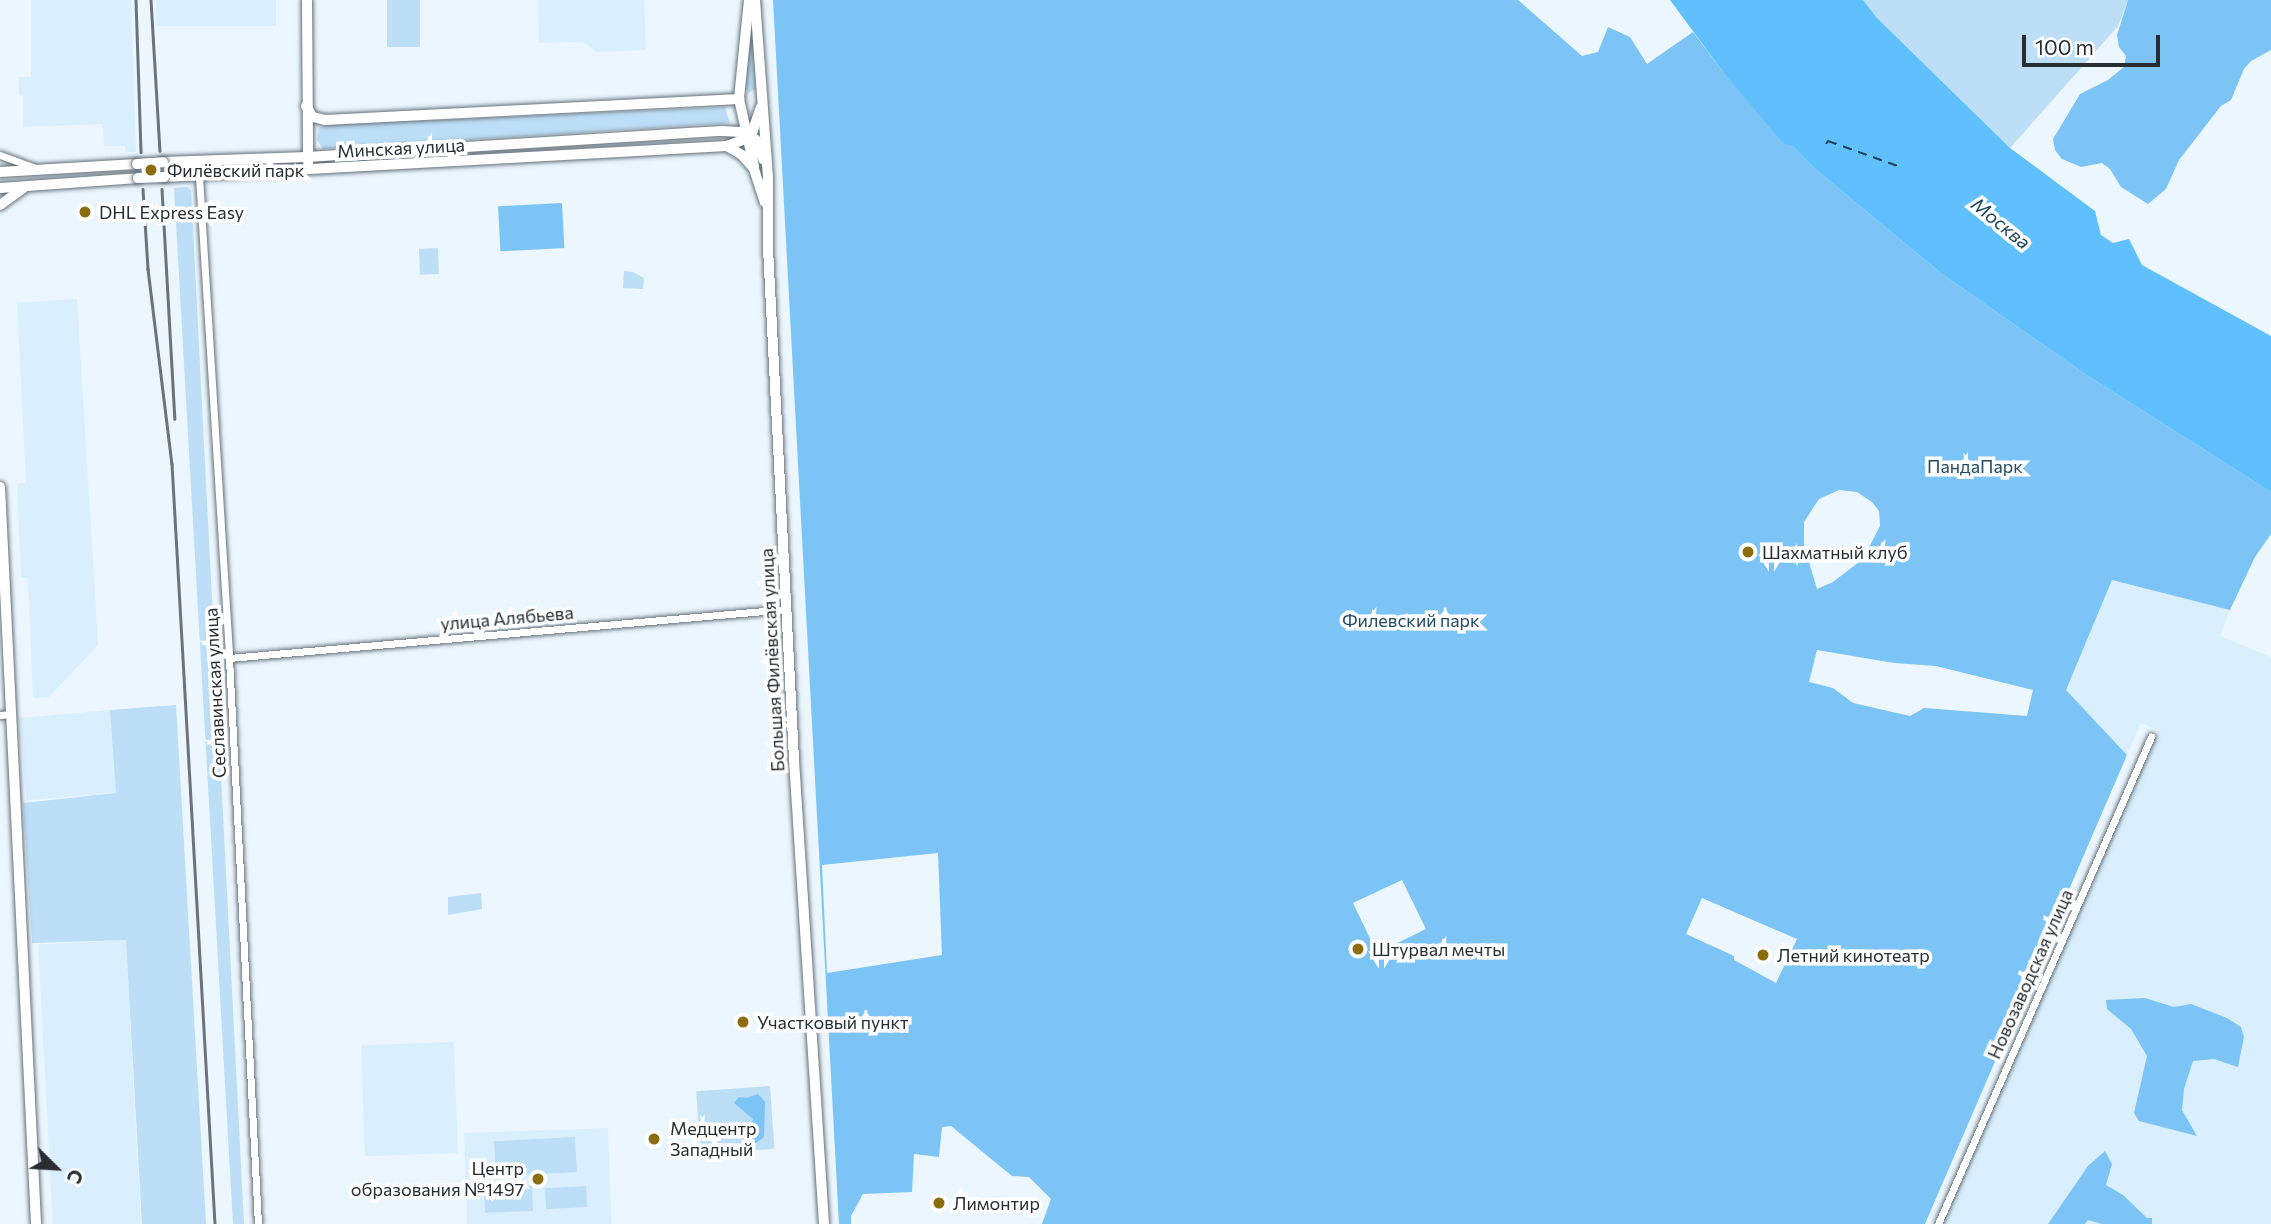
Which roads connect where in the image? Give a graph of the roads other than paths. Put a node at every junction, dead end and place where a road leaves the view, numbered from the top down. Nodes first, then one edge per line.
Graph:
1 (307, 0) edge
2 (750, 0) edge
3 (755, 0) edge
4 (763, 94) junction
5 (739, 99) junction
6 (306, 106) junction
7 (743, 112) junction
8 (722, 131) junction
9 (749, 135) junction
10 (727, 146) junction
11 (0, 155) edge
12 (307, 157) junction
13 (198, 160) junction
14 (40, 169) junction
15 (754, 169) junction
16 (310, 170) junction
17 (0, 172) edge
18 (199, 176) junction
19 (768, 178) junction
20 (26, 187) junction
21 (0, 188) edge
22 (0, 205) edge
23 (766, 208) junction
24 (0, 487) edge
25 (787, 608) junction
26 (229, 658) junction
27 (6, 715) edge
28 (2151, 737) dead end
29 (36, 1224) edge
30 (258, 1224) edge
31 (824, 1224) edge
32 (1938, 1224) edge

1 - 6 main road
2 - 5 main road, Большая Филёвская улица
3 - 4 main road, Большая Филёвская улица
4 - 9 main road, Большая Филёвская улица
4 - 19 main road, Большая Филёвская улица
5 - 6 main road, Минская улица
5 - 7 main road, Большая Филёвская улица
6 - 12 main road
7 - 8 main road
7 - 9 main road, Большая Филёвская улица
8 - 9 main road, Минская улица
8 - 12 main road, Минская улица
9 - 10 main road
9 - 15 main road, Большая Филёвская улица
9 - 19 main road
10 - 15 main road
10 - 16 main road, Минская улица
11 - 14 street
12 - 13 main road, Минская улица
12 - 16 main road
13 - 14 main road, Минская улица, bridge
13 - 18 street, Сеславинская улица
14 - 17 main road, Минская улица
15 - 23 main road
16 - 18 main road, Минская улица
18 - 20 main road, Минская улица, bridge
18 - 26 street, Сеславинская улица
19 - 23 main road, Большая Филёвская улица
20 - 21 main road, Минская улица
20 - 22 main road
23 - 25 main road, Большая Филёвская улица
24 - 27 main road
25 - 26 street, улица Алябьева
25 - 31 main road, Большая Филёвская улица
26 - 30 street, Сеславинская улица
27 - 29 main road
28 - 32 street, Новозаводская улица

